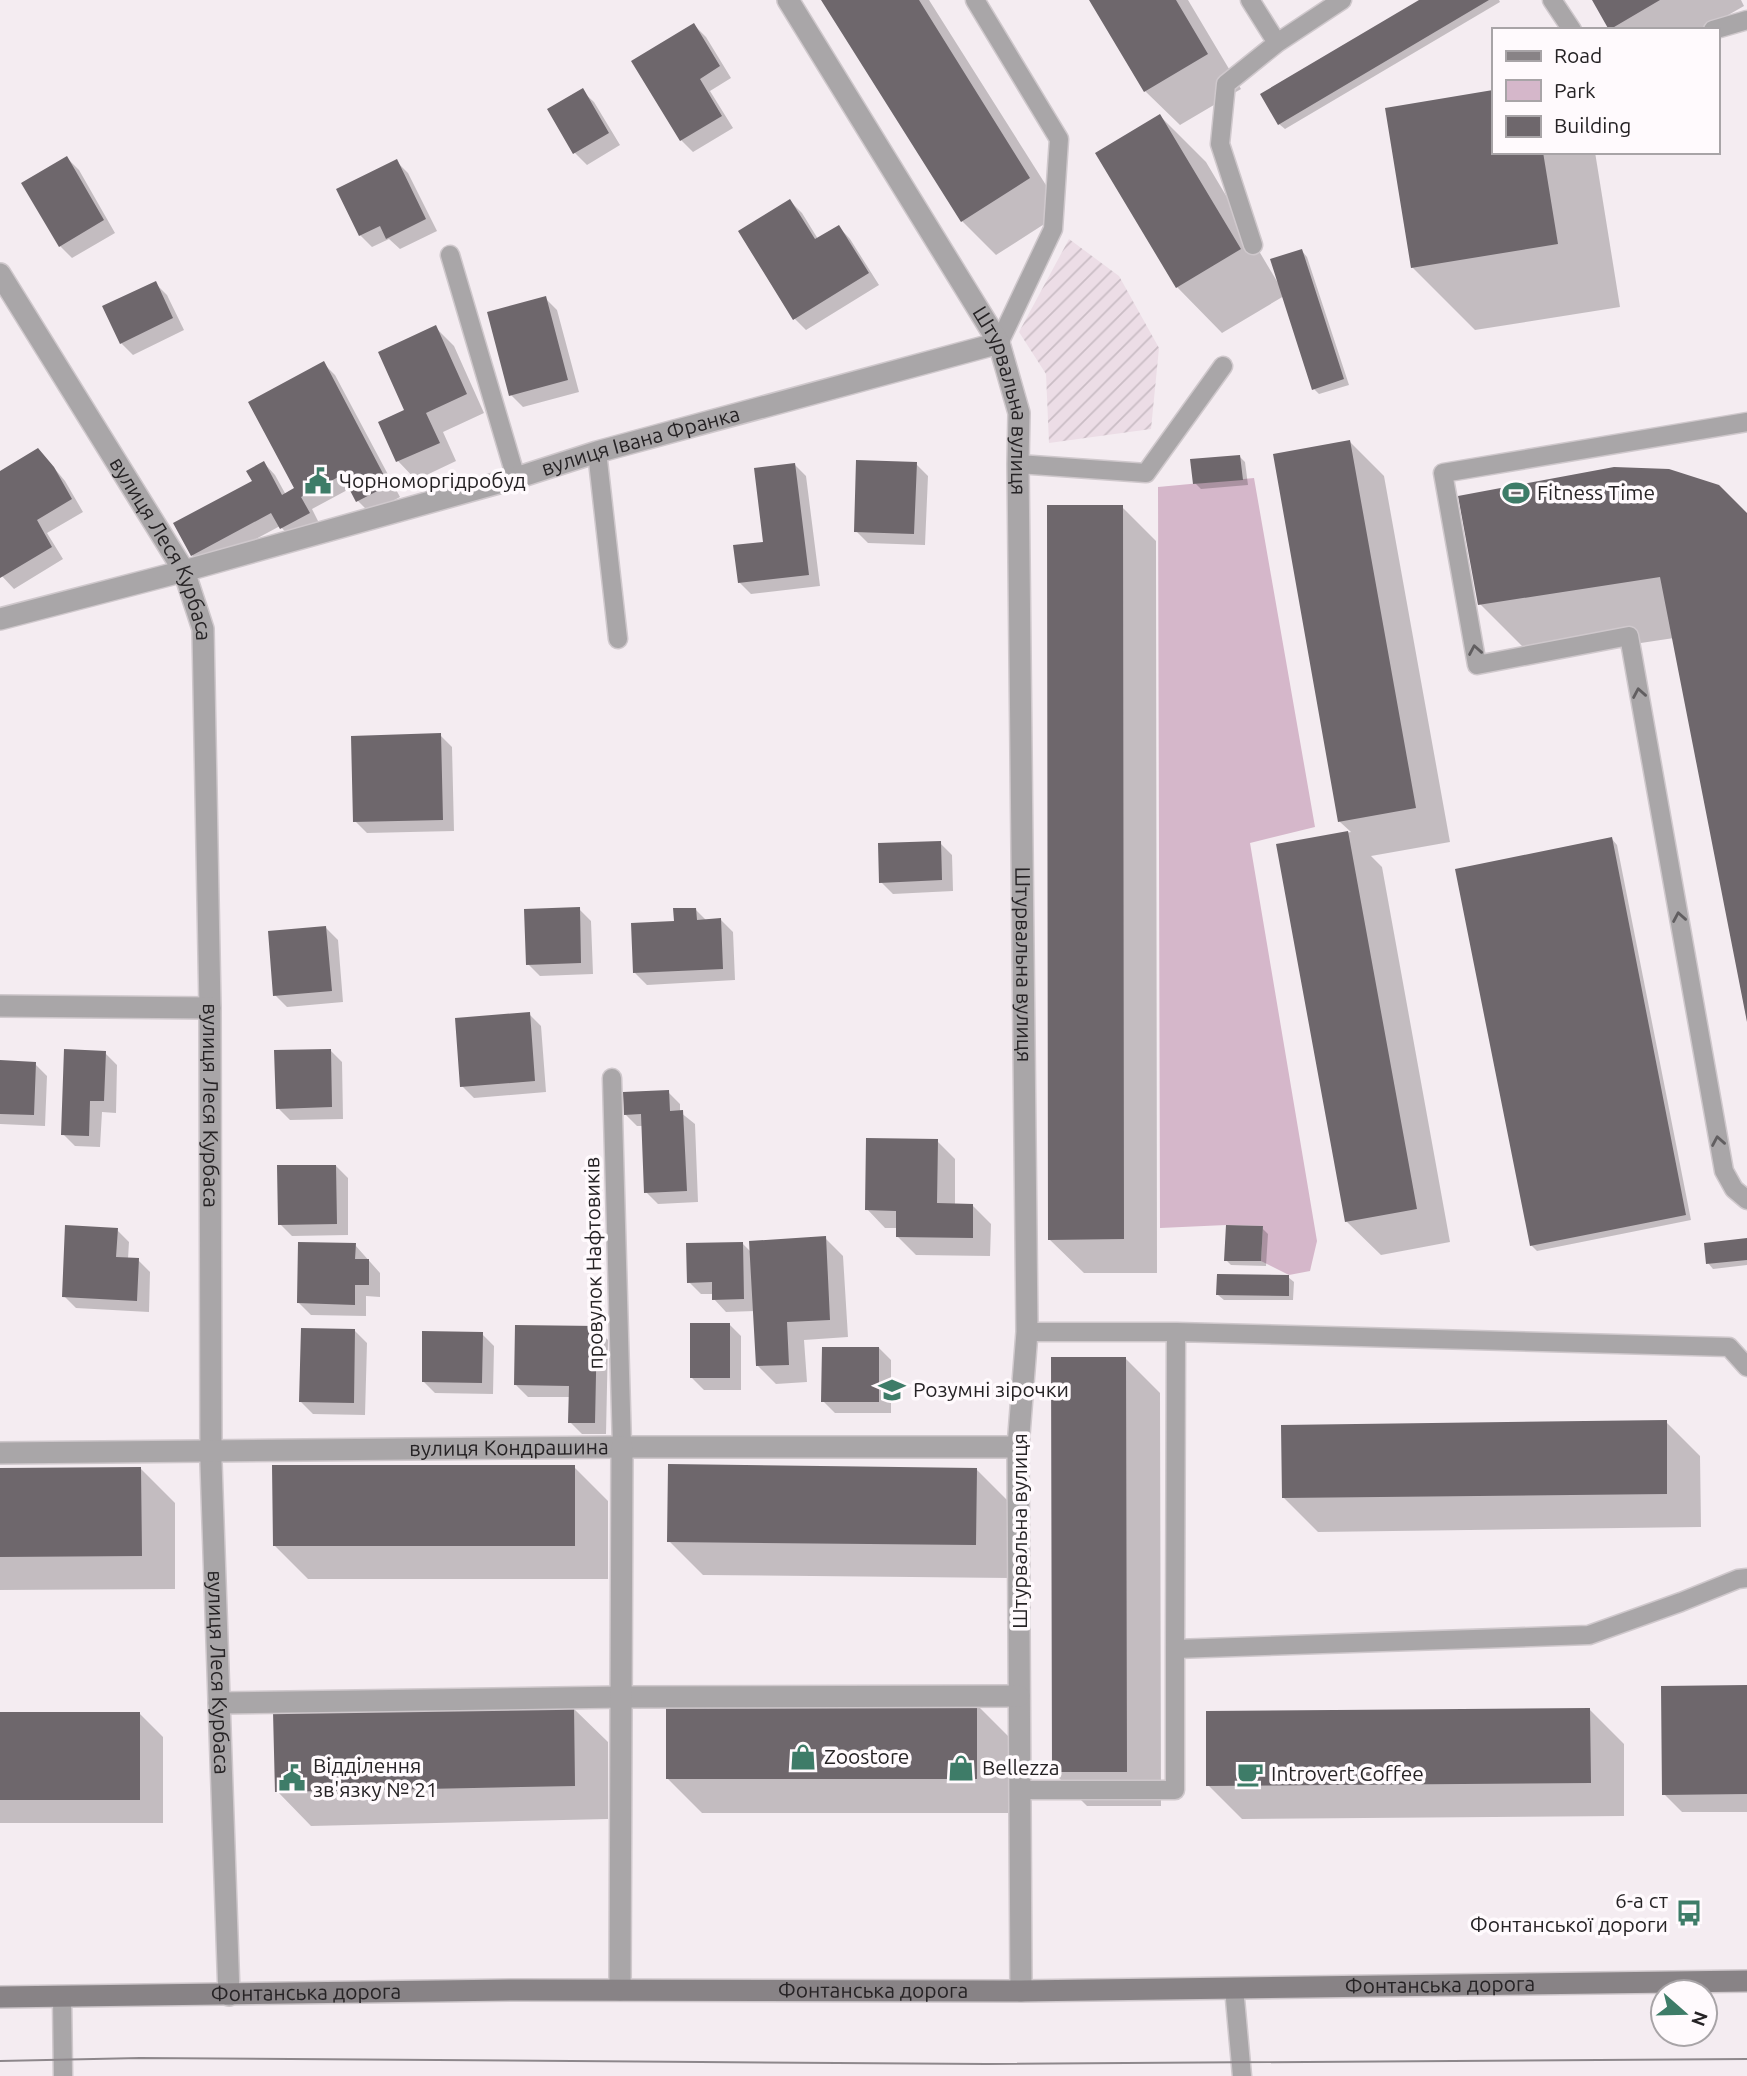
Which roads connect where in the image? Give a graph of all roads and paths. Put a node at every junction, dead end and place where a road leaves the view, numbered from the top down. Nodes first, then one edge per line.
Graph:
1 (788, 0) edge
2 (975, 0) edge
3 (1251, 0) edge
4 (1342, 0) edge
5 (1552, 0) edge
6 (1747, 20) edge
7 (1571, 28) edge
8 (1719, 28) edge
9 (1277, 43) junction
10 (1253, 245) dead end
11 (450, 255) dead end
12 (0, 274) edge
13 (999, 343) junction
14 (1223, 366) dead end
15 (1747, 422) edge
16 (597, 452) junction
17 (1018, 464) junction
18 (516, 478) junction
19 (184, 571) junction
20 (0, 619) edge
21 (618, 639) dead end
22 (0, 1006) edge
23 (211, 1008) junction
24 (612, 1078) dead end
25 (1747, 1200) edge
26 (1027, 1332) junction
27 (1176, 1332) junction
28 (1747, 1367) edge
29 (622, 1447) junction
30 (1018, 1447) junction
31 (211, 1452) junction
32 (0, 1454) edge
33 (1747, 1578) edge
34 (1175, 1649) junction
35 (1019, 1696) junction
36 (621, 1697) junction
37 (219, 1703) junction
38 (1020, 1790) junction
39 (1747, 1981) edge
40 (1234, 1988) junction
41 (620, 1990) junction
42 (1021, 1991) junction
43 (229, 1995) junction
44 (0, 1997) edge
45 (62, 1997) junction
46 (63, 2076) edge
47 (1242, 2076) edge

1 - 13 street, Штурвальна вулиця
2 - 13 lane
3 - 9 lane
4 - 9 lane
5 - 7 lane
6 - 8 lane
9 - 10 lane
11 - 18 lane
12 - 19 street, вулиця Леся Курбаса
13 - 16 street, вулиця Івана Франка
13 - 17 street, Штурвальна вулиця
14 - 17 lane
25 -> 15 lane
16 - 18 street, вулиця Івана Франка
16 - 21 lane
17 - 26 street, Штурвальна вулиця
18 - 19 street, вулиця Івана Франка
19 - 20 street, вулиця Івана Франка
19 - 23 street, вулиця Леся Курбаса
22 - 23 street
23 - 31 street, вулиця Леся Курбаса
24 - 29 lane, провулок Нафтовиків
26 - 27 lane
26 - 30 street, Штурвальна вулиця
27 - 28 lane
27 - 34 lane
29 - 30 street, вулиця Кондрашина
29 - 31 street, вулиця Кондрашина
29 - 36 street
30 - 35 street, Штурвальна вулиця
31 - 32 street, вулиця Кондрашина
31 - 37 street, вулиця Леся Курбаса
33 - 34 lane
34 - 38 lane
35 - 36 street
35 - 38 street, Штурвальна вулиця
36 - 37 street
36 - 41 street
37 - 43 street, вулиця Леся Курбаса
38 - 42 street, Штурвальна вулиця
39 - 40 main road, Фонтанська дорога
40 - 42 main road, Фонтанська дорога
40 - 47 lane
41 - 42 main road, Фонтанська дорога
41 - 43 main road, Фонтанська дорога
43 - 45 main road, Фонтанська дорога
44 - 45 main road, Фонтанська дорога
45 - 46 lane

